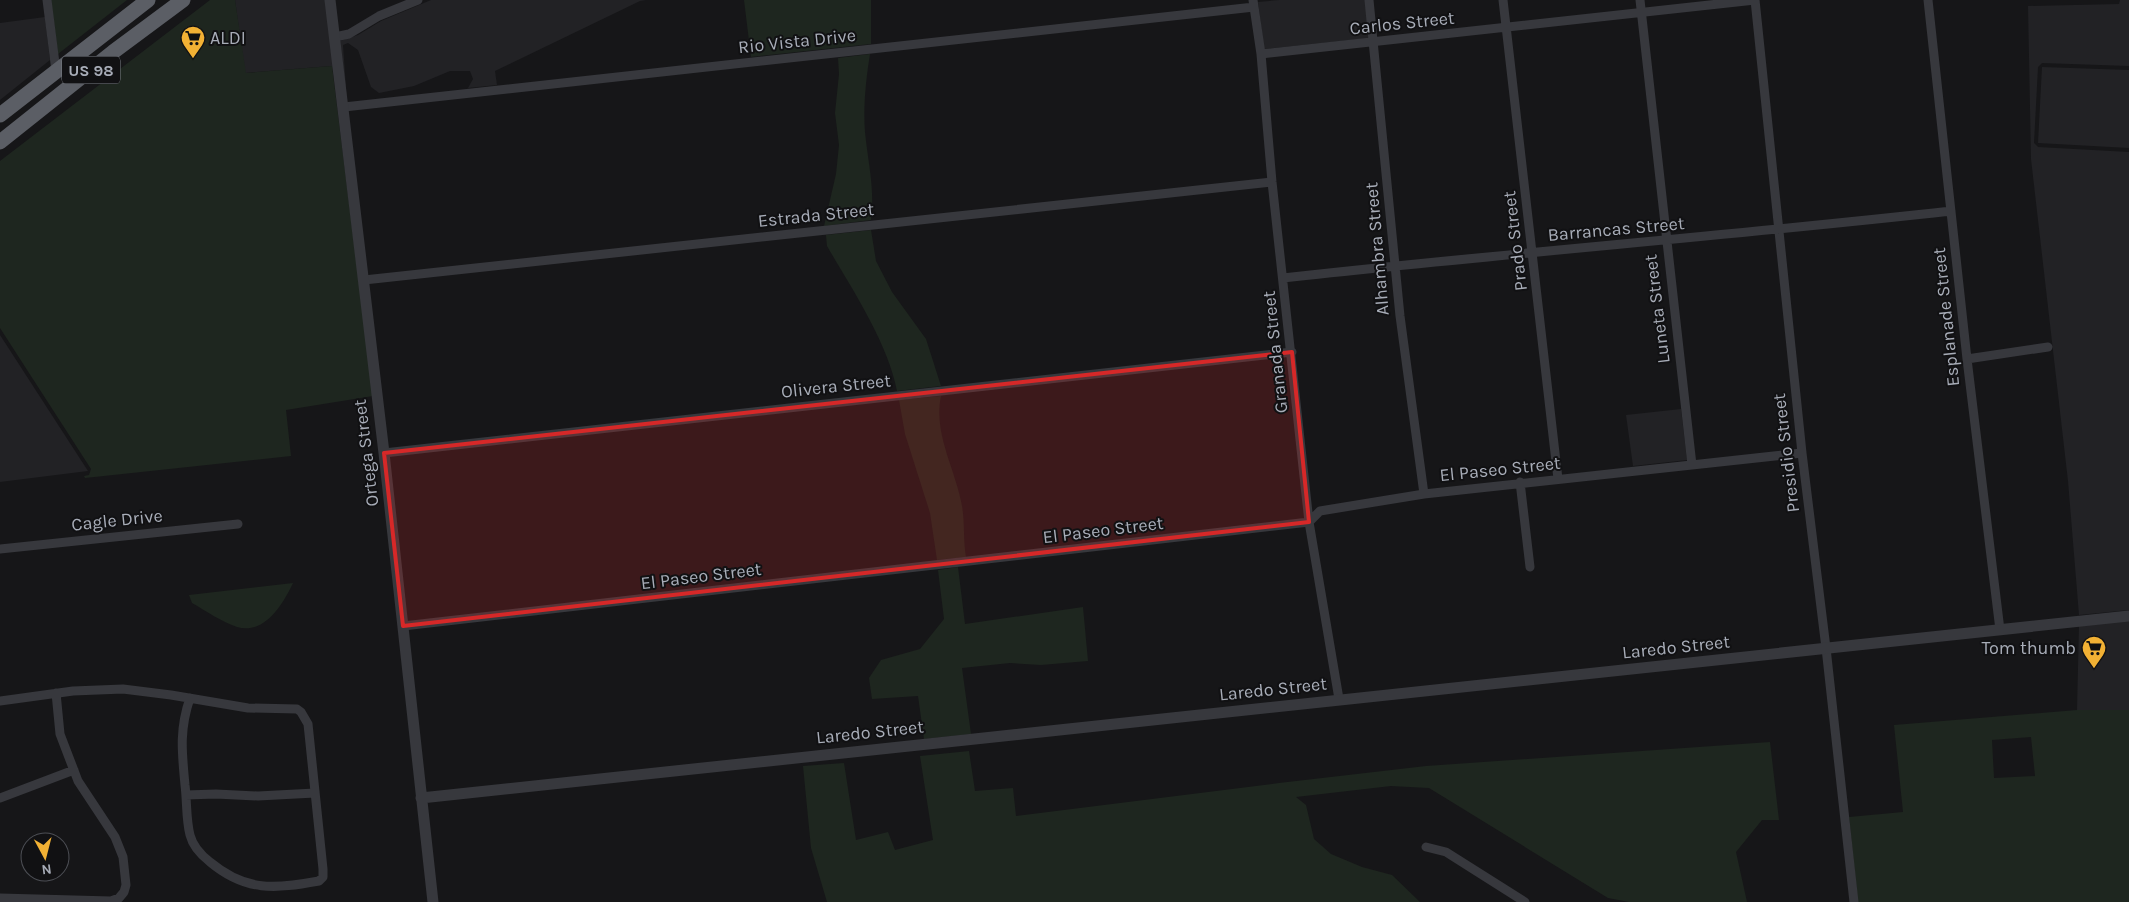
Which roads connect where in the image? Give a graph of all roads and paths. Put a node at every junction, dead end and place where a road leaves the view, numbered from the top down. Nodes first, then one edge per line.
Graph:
1 (47, 0) edge
2 (148, 0) edge
3 (183, 0) edge
4 (330, 0) edge
5 (418, 0) edge
6 (1370, 0) edge
7 (1503, 0) edge
8 (1640, 0) edge
9 (1755, 0) edge
10 (1928, 0) edge
11 (1253, 4) edge
12 (1641, 13) junction
13 (1506, 28) junction
14 (335, 37) junction
15 (1374, 42) junction
16 (1261, 54) junction
17 (56, 71) junction
18 (344, 107) junction
19 (0, 115) edge
20 (0, 142) edge
21 (1272, 182) junction
22 (1950, 211) junction
23 (1778, 230) junction
24 (1666, 241) junction
25 (1532, 253) junction
26 (1396, 266) junction
27 (1283, 278) junction
28 (364, 280) junction
29 (2048, 348) dead end
30 (1292, 352) junction
31 (1967, 359) junction
32 (384, 453) junction
33 (1802, 454) junction
34 (1692, 465) junction
35 (1558, 478) junction
36 (1520, 482) junction
37 (1424, 494) junction
38 (1309, 522) junction
39 (238, 524) dead end
40 (0, 549) edge
41 (1530, 567) dead end
42 (2129, 616) edge
43 (403, 626) junction
44 (2000, 630) junction
45 (1826, 648) junction
46 (56, 693) junction
47 (190, 698) junction
48 (1339, 699) junction
49 (0, 701) edge
50 (74, 770) junction
51 (315, 793) junction
52 (186, 795) junction
53 (0, 798) edge
54 (421, 798) junction
55 (1426, 847) dead end
56 (0, 898) edge
57 (433, 902) edge
58 (1525, 902) edge
59 (1854, 902) edge

1 - 17 street
2 - 17 highway, US 98
3 - 20 highway, US 98
4 - 14 street, Ortega Street
5 - 14 street
6 - 15 street, Alhambra Street
7 - 13 street, Prado Street
8 - 12 street, Luneta Street
9 - 12 street, Carlos Street
9 - 23 street, Presidio Street
10 - 22 street, Esplanade Street
11 - 16 street, Granada Street
11 - 18 street, Rio Vista Drive
12 - 13 street, Carlos Street
12 - 24 street, Luneta Street
13 - 15 street, Carlos Street
13 - 25 street, Prado Street
14 - 18 street, Ortega Street
15 - 16 street, Carlos Street
15 - 26 street, Alhambra Street
16 - 21 street, Granada Street
17 - 19 highway, US 98
18 - 28 street, Ortega Street
21 - 27 street, Granada Street
21 - 28 street, Estrada Street
22 - 23 street, Barrancas Street
22 - 31 street, Esplanade Street
23 - 24 street, Barrancas Street
23 - 33 street, Presidio Street
24 - 25 street, Barrancas Street
24 - 34 street, Luneta Street
25 - 26 street, Barrancas Street
25 - 35 street, Prado Street
26 - 27 street, Barrancas Street
26 - 37 street, Alhambra Street
27 - 30 street, Granada Street
28 - 32 street, Ortega Street
29 - 31 street
30 - 32 street, Olivera Street
30 - 38 street, Granada Street
31 - 44 street, Esplanade Street
32 - 43 street, Ortega Street
33 - 34 street, El Paseo Street
33 - 45 street, Presidio Street
34 - 35 street, El Paseo Street
35 - 36 street, El Paseo Street
36 - 37 street, El Paseo Street
36 - 41 street
37 - 38 street, El Paseo Street
38 - 43 street, El Paseo Street
38 - 48 street, Granada Street
39 - 40 street, Cagle Drive
42 - 44 street, Laredo Street
43 - 54 street, Ortega Street
44 - 45 street, Laredo Street
45 - 48 street, Laredo Street
45 - 59 street, Presidio Street
46 - 47 street
46 - 49 street
46 - 50 street
47 - 51 street
47 - 52 street
48 - 54 street, Laredo Street
50 - 53 street
50 - 56 street
51 - 52 street
51 - 52 street
54 - 57 street, Ortega Street
55 - 58 street

